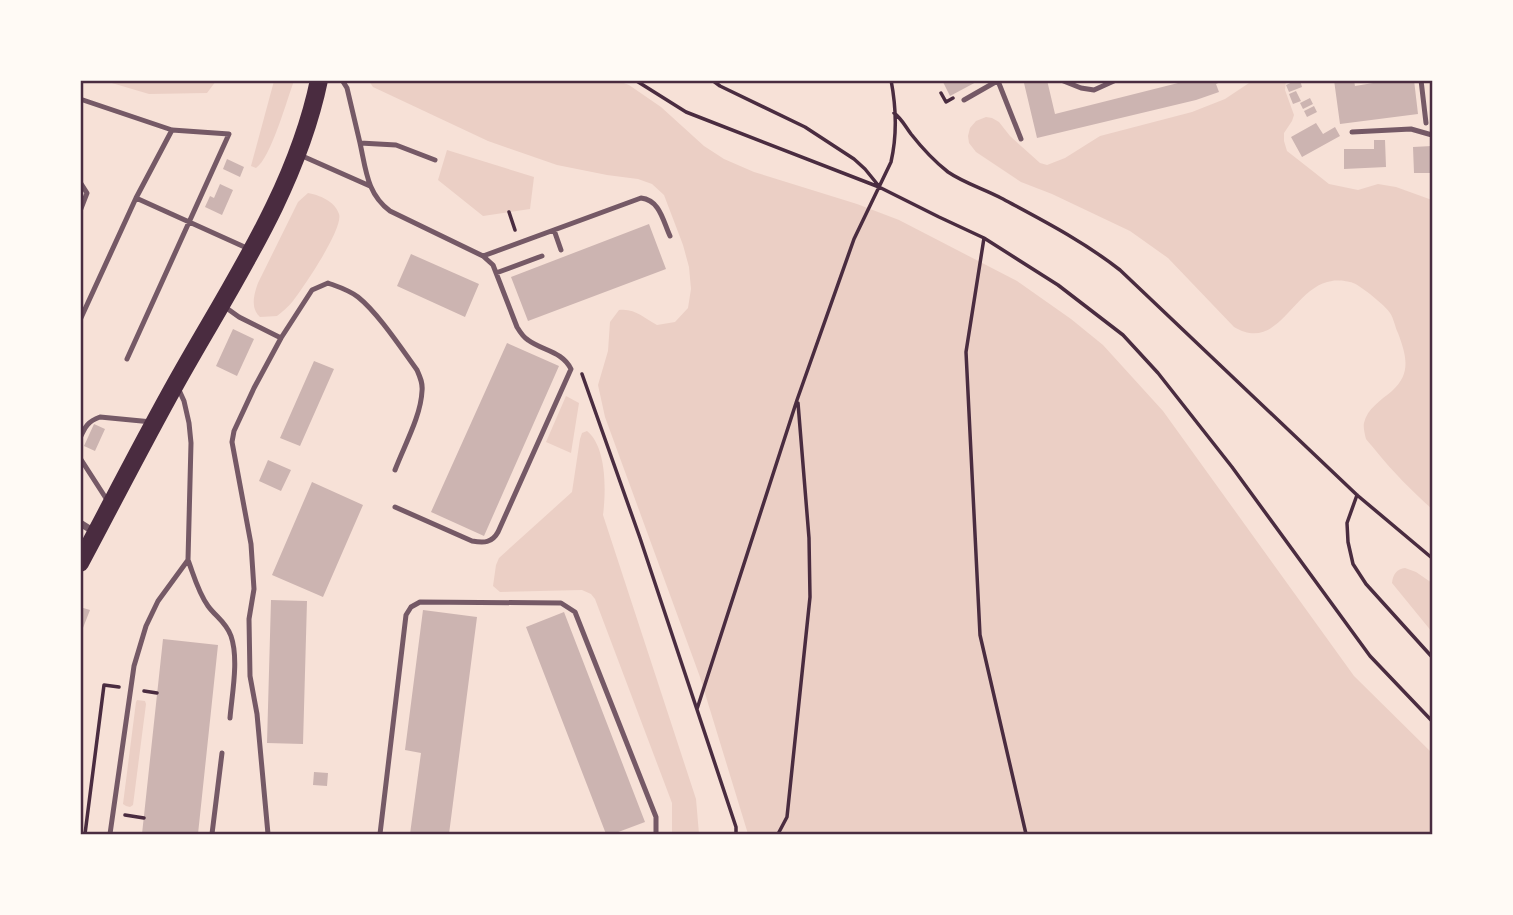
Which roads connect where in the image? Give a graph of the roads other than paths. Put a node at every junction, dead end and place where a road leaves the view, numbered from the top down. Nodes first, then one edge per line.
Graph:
1 (319, 80) edge
2 (342, 80) edge
3 (1061, 80) edge
4 (1085, 80) edge
5 (1116, 80) edge
6 (1421, 80) edge
7 (999, 81) edge
8 (1081, 88) junction
9 (80, 99) edge
10 (964, 100) dead end
11 (1426, 123) dead end
12 (172, 130) junction
13 (1352, 132) dead end
14 (1433, 135) edge
15 (1021, 139) dead end
16 (360, 144) junction
17 (297, 154) junction
18 (435, 159) dead end
19 (80, 182) edge
20 (370, 186) junction
21 (136, 198) junction
22 (80, 211) edge
23 (190, 222) junction
24 (554, 230) junction
25 (670, 236) dead end
26 (561, 250) dead end
27 (252, 251) junction
28 (483, 256) junction
29 (542, 256) dead end
30 (496, 273) junction
31 (222, 306) junction
32 (80, 320) edge
33 (281, 338) junction
34 (127, 359) dead end
35 (176, 384) junction
36 (155, 423) junction
37 (80, 438) edge
38 (80, 458) edge
39 (395, 470) dead end
40 (111, 506) junction
41 (395, 507) dead end
42 (80, 523) edge
43 (96, 533) junction
44 (188, 560) junction
45 (80, 563) edge
46 (230, 718) dead end
47 (222, 753) dead end
48 (110, 835) edge
49 (212, 835) edge
50 (268, 835) edge
51 (380, 835) edge
52 (656, 835) edge

1 - 17 main road
2 - 16 lane
3 - 8 lane
4 - 8 lane
5 - 8 lane
6 - 11 lane
7 - 10 lane
7 - 15 lane
9 - 12 lane
12 - 21 lane
12 - 23 lane
13 - 14 lane
16 - 18 lane
16 - 20 lane
17 - 20 lane
17 - 27 main road
19 - 22 lane
20 - 28 lane
21 - 23 lane
21 - 32 lane
23 - 27 lane
23 - 34 lane
24 - 25 lane
24 - 26 lane
24 - 28 lane
27 - 31 main road
28 - 30 lane
29 - 30 lane
30 - 41 lane
31 - 33 lane
31 - 35 main road
33 - 39 lane
33 - 50 lane
35 - 36 main road
35 - 44 lane
36 - 37 lane
36 - 40 main road
38 - 40 lane
40 - 43 main road
42 - 43 street
43 - 45 main road
44 - 46 lane
44 - 48 lane
47 - 49 lane
51 - 52 lane

